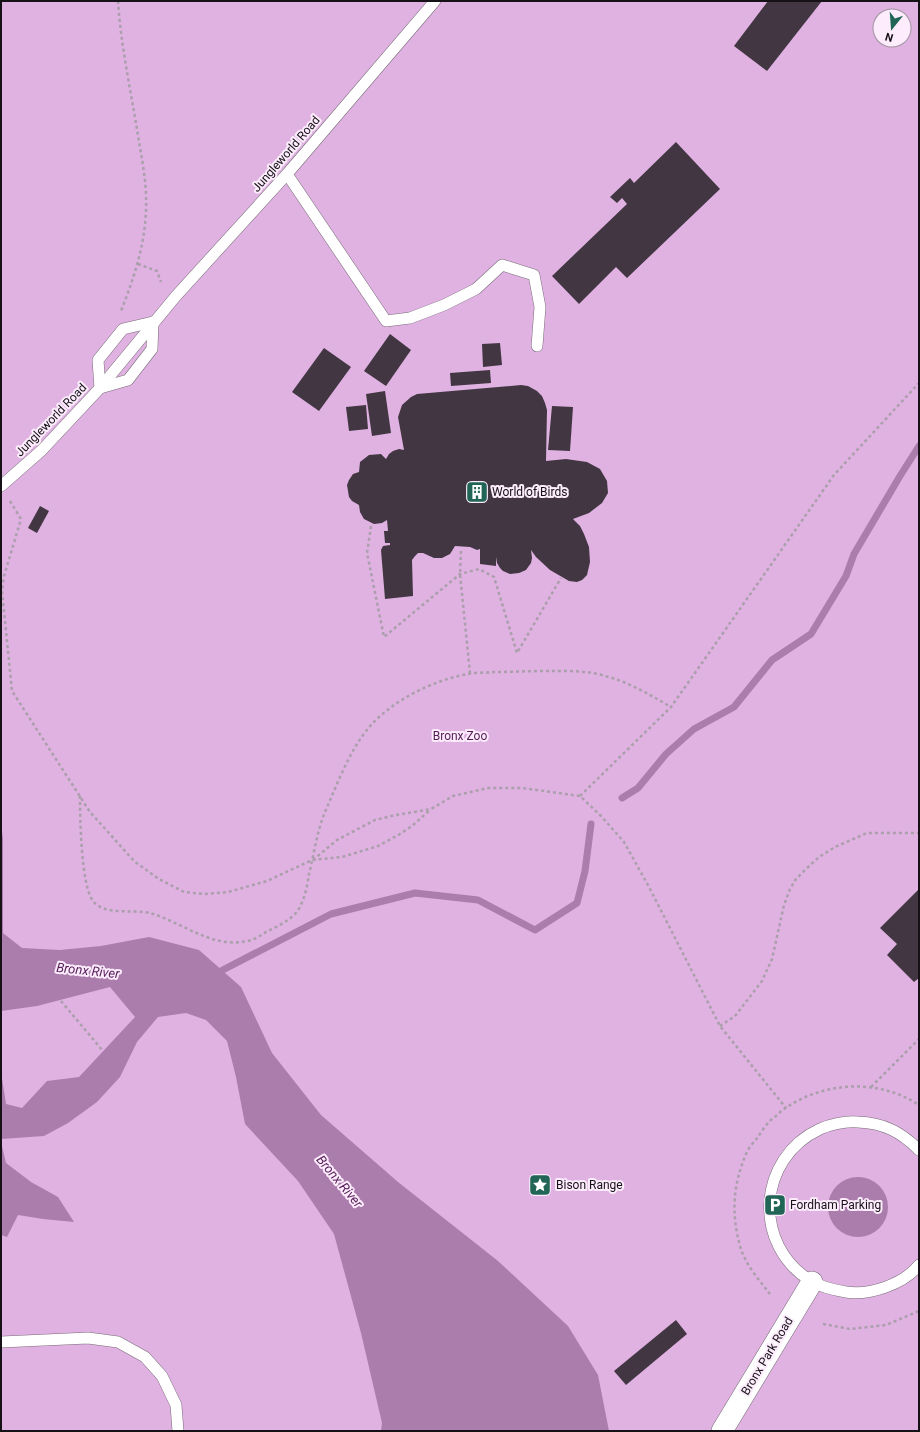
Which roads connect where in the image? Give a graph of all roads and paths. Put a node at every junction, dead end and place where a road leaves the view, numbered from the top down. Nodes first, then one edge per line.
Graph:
1 (118, 1) edge
2 (435, 1) edge
3 (287, 174) junction
4 (138, 264) junction
5 (162, 282) dead end
6 (119, 316) dead end
7 (153, 322) junction
8 (536, 346) dead end
9 (919, 382) edge
10 (100, 388) junction
11 (1, 486) edge
12 (9, 499) dead end
13 (371, 526) dead end
14 (461, 551) dead end
15 (460, 574) junction
16 (561, 578) dead end
17 (470, 673) junction
18 (671, 707) junction
19 (80, 796) junction
20 (580, 796) junction
21 (431, 809) junction
22 (919, 833) edge
23 (312, 860) junction
24 (61, 1001) dead end
25 (720, 1026) junction
26 (919, 1039) edge
27 (104, 1051) dead end
28 (871, 1088) dead end
29 (786, 1108) dead end
30 (919, 1150) edge
31 (919, 1265) edge
32 (812, 1282) junction
33 (919, 1311) edge
34 (823, 1324) dead end
35 (1, 1342) edge
36 (178, 1431) edge
37 (722, 1431) edge

1 - 4 path
2 - 3 lane, Jungleworld Road
3 - 7 lane, Jungleworld Road
3 - 8 lane
4 - 5 path
4 - 6 path
7 - 10 lane, Jungleworld Road
7 - 10 lane, Jungleworld Road
7 - 10 lane, Jungleworld Road
9 - 18 path
10 - 11 lane, Jungleworld Road
12 - 19 path
13 - 15 path
14 - 15 path
15 - 16 path
15 - 17 path
17 - 18 path
17 - 23 path
18 - 20 path
19 - 23 path
19 - 23 path
20 - 21 path
20 - 25 path
21 - 23 path
21 - 23 path
22 - 25 path
24 - 27 path
25 - 29 path
26 - 28 path
30 - 32 lane
31 - 32 lane
32 - 37 street, Bronx Park Road
33 - 34 path
35 - 36 lane

